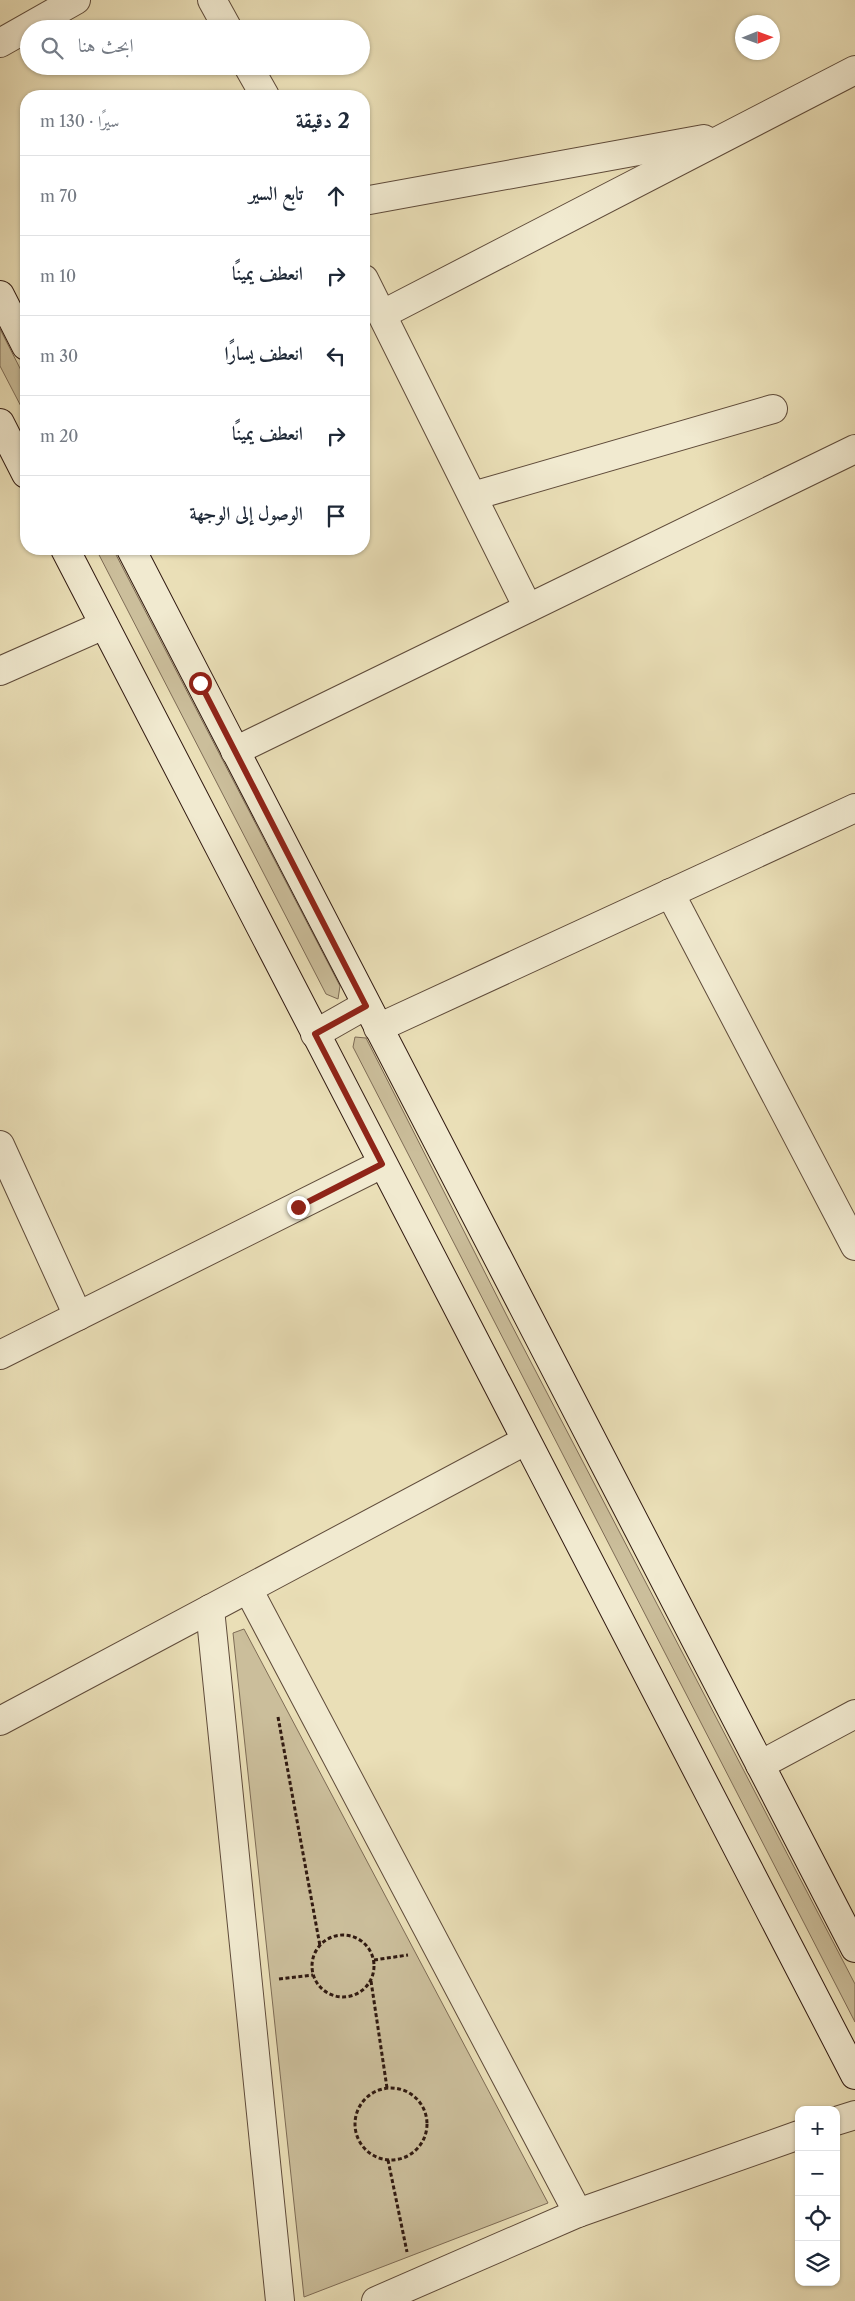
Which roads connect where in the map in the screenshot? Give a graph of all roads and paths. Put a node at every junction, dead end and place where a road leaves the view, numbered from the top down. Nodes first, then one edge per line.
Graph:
1 (76, 0) edge
2 (212, 0) edge
3 (41, 20) edge
4 (223, 20) edge
5 (20, 32) edge
6 (0, 43) edge
7 (855, 70) edge
8 (253, 75) edge
9 (261, 90) edge
10 (733, 134) junction
11 (370, 199) edge
12 (370, 290) edge
13 (0, 295) edge
14 (383, 314) junction
15 (20, 334) edge
16 (773, 409) dead end
17 (0, 423) edge
18 (855, 449) edge
19 (20, 462) edge
20 (473, 496) junction
21 (68, 555) edge
22 (134, 555) edge
23 (528, 608) junction
24 (104, 625) junction
25 (0, 671) edge
26 (235, 751) junction
27 (855, 808) edge
28 (670, 893) junction
29 (372, 1017) junction
30 (315, 1034) junction
31 (0, 1145) edge
32 (382, 1164) junction
33 (855, 1246) edge
34 (78, 1316) junction
35 (0, 1355) edge
36 (525, 1441) junction
37 (248, 1589) junction
38 (210, 1609) junction
39 (278, 1712) dead end
40 (855, 1714) edge
41 (0, 1721) edge
42 (760, 1765) junction
43 (320, 1946) junction
44 (855, 1948) edge
45 (416, 1954) dead end
46 (374, 1960) junction
47 (313, 1975) junction
48 (270, 1980) dead end
49 (371, 1980) junction
50 (855, 2075) edge
51 (387, 2088) junction
52 (855, 2115) edge
53 (840, 2120) edge
54 (795, 2136) edge
55 (388, 2160) junction
56 (578, 2213) junction
57 (408, 2256) dead end
58 (280, 2301) edge
59 (376, 2301) edge

1 - 3 street
2 - 4 street
5 - 6 street
7 - 10 street
8 - 9 street
10 - 11 street
10 - 14 street
12 - 14 street
13 - 15 street
14 - 20 street
16 - 20 street
17 - 19 street
18 - 23 street
20 - 23 street
21 - 24 street
22 - 26 street
23 - 26 street
24 - 25 street
24 - 30 street
26 - 29 street
27 - 28 street
28 - 29 street
28 - 33 street
29 - 30 street
29 - 42 street
30 - 32 street
31 - 34 street
32 - 34 street
32 - 36 street
34 - 35 street
36 - 37 street
36 - 50 street
37 - 38 street
37 - 56 street
38 - 41 street
38 - 58 street
39 - 43 path
40 - 42 street
42 - 44 street
43 - 46 path
43 - 47 path
45 - 46 path
46 - 49 path
47 - 48 path
47 - 49 path
49 - 51 path
51 - 55 path
51 - 55 path
52 - 53 street
54 - 56 street
55 - 57 path
56 - 59 street

